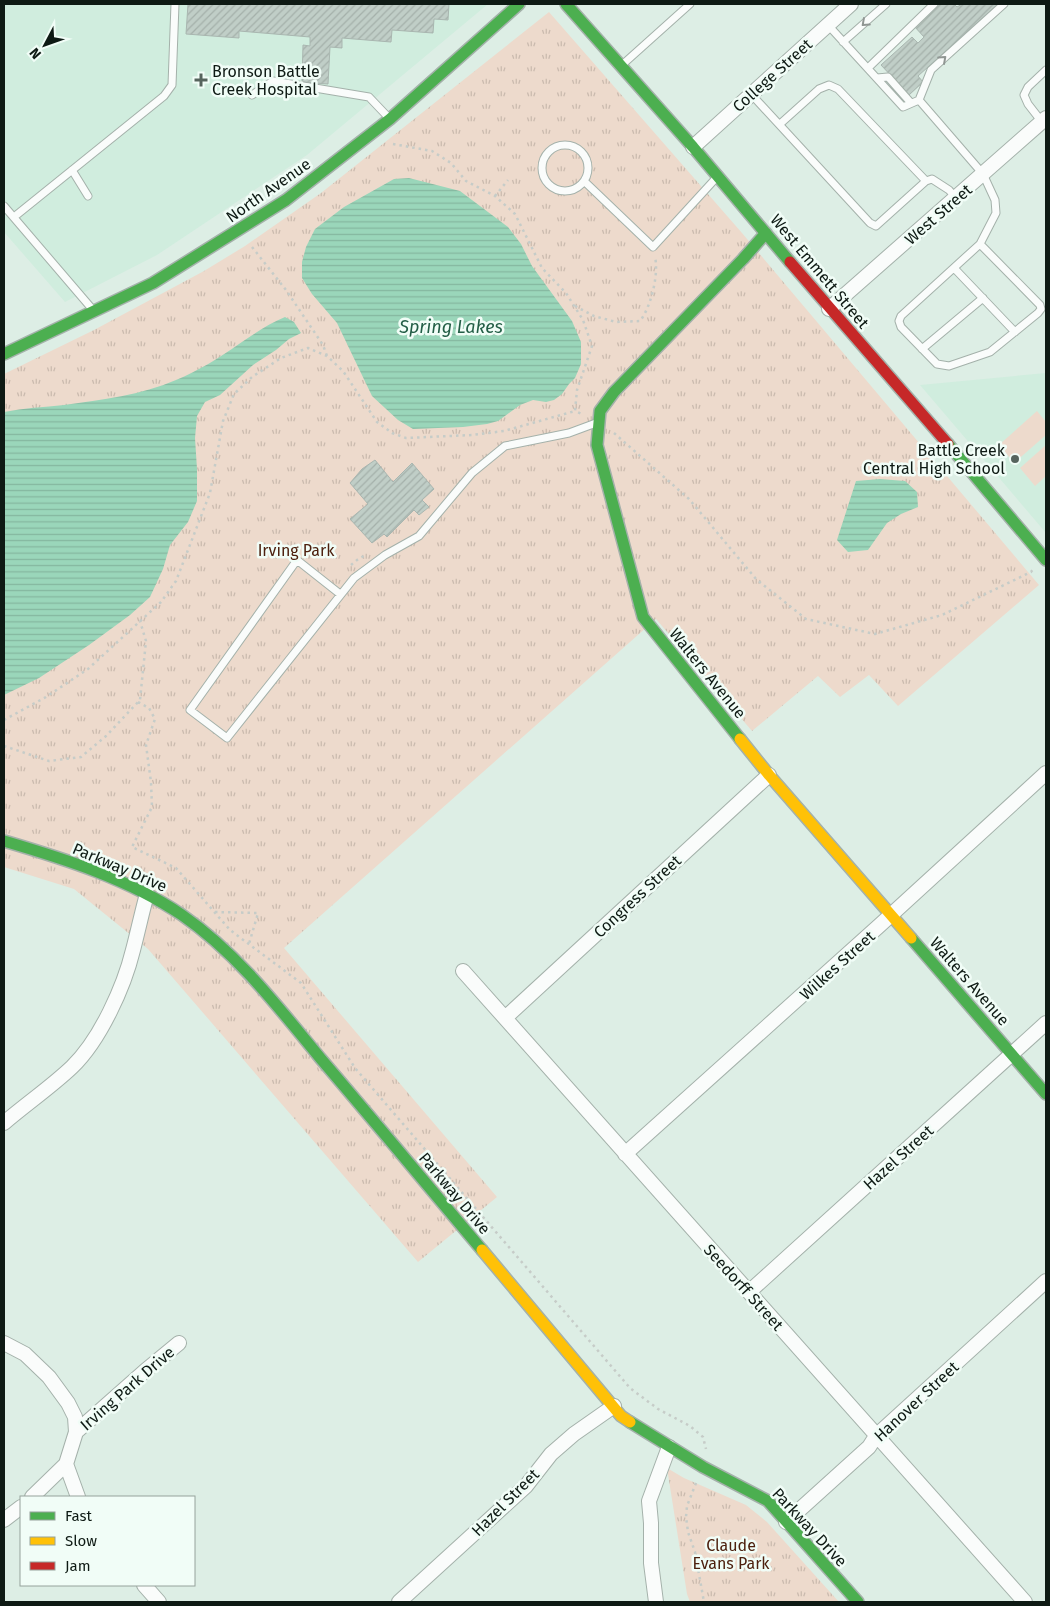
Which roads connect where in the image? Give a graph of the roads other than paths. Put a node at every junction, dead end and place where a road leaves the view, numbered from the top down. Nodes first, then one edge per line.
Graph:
1 (175, 4) edge
2 (519, 4) edge
3 (566, 4) edge
4 (690, 4) edge
5 (851, 4) edge
6 (886, 4) edge
7 (934, 4) edge
8 (1004, 4) edge
9 (828, 25) junction
10 (843, 42) junction
11 (621, 66) junction
12 (868, 68) junction
13 (1046, 70) edge
14 (751, 94) junction
15 (252, 95) dead end
16 (919, 100) junction
17 (390, 119) junction
18 (1044, 120) edge
19 (780, 124) junction
20 (693, 147) junction
21 (72, 170) junction
22 (983, 174) junction
23 (718, 176) junction
24 (584, 181) junction
25 (926, 181) junction
26 (88, 196) dead end
27 (956, 198) junction
28 (4, 206) edge
29 (14, 217) junction
30 (766, 233) junction
31 (980, 244) junction
32 (954, 268) junction
33 (983, 298) junction
34 (830, 309) junction
35 (95, 312) junction
36 (1015, 332) junction
37 (922, 348) junction
38 (4, 354) edge
39 (599, 422) junction
40 (1046, 560) edge
41 (340, 594) junction
42 (1046, 773) edge
43 (769, 775) junction
44 (4, 841) edge
45 (148, 894) junction
46 (892, 915) junction
47 (464, 971) dead end
48 (505, 1018) junction
49 (1046, 1022) edge
50 (1012, 1054) junction
51 (1046, 1094) edge
52 (4, 1123) edge
53 (625, 1154) junction
54 (1046, 1281) edge
55 (749, 1292) junction
56 (4, 1343) edge
57 (179, 1343) dead end
58 (614, 1406) junction
59 (76, 1432) junction
60 (876, 1436) junction
61 (669, 1447) junction
62 (66, 1464) junction
63 (33, 1496) edge
64 (78, 1496) edge
65 (20, 1508) edge
66 (4, 1520) edge
67 (786, 1522) junction
68 (145, 1586) edge
69 (159, 1602) edge
70 (400, 1602) edge
71 (656, 1602) edge
72 (858, 1602) edge
73 (1026, 1602) edge

1 - 21 lane
2 - 17 street, North Avenue
3 - 11 street, West Emmett Street
4 - 11 lane
5 - 9 street, College Street
6 -> 10 lane
7 - 12 lane
16 -> 8 lane
9 - 10 lane
9 - 14 street, College Street
10 - 12 lane
11 - 20 street, West Emmett Street
12 - 16 lane
13 - 18 lane
14 - 19 lane
14 - 20 street, College Street
15 - 17 lane
16 - 22 lane
17 - 35 street, North Avenue
18 - 22 street, West Street
19 - 25 lane
19 - 25 lane
20 - 23 street, West Emmett Street
21 - 26 lane
21 - 29 lane
22 - 27 street, West Street
22 - 31 lane
23 - 24 lane
23 - 30 street, West Emmett Street
24 - 24 lane
25 - 27 lane
27 - 34 street, West Street
28 - 29 lane
29 - 35 lane
30 - 34 street, West Emmett Street
30 - 39 street, Walters Avenue
31 - 32 lane
31 - 36 lane
32 - 33 lane
32 - 37 lane
33 - 36 lane
33 - 37 lane
34 - 40 street, West Emmett Street
35 - 38 street, North Avenue
36 - 37 lane
39 - 41 lane
39 - 43 street, Walters Avenue
41 - 41 lane
42 - 46 street, Wilkes Street
43 - 46 street, Walters Avenue
43 - 48 street, Congress Street
44 - 45 street, Parkway Drive
45 - 52 street
45 - 58 street, Parkway Drive
46 - 50 street, Walters Avenue
46 - 53 street, Wilkes Street
47 - 48 street, Seedorff Street
48 - 53 street, Seedorff Street
49 - 50 street, Hazel Street
50 - 51 street, Walters Avenue
50 - 55 street, Hazel Street
53 - 55 street, Seedorff Street
54 - 60 street, Hanover Street
55 - 60 street, Seedorff Street
56 - 59 street
57 - 59 street, Irving Park Drive
58 - 61 street, Parkway Drive
58 - 70 street, Hazel Street
59 - 62 street
60 - 67 street, Hanover Street
60 - 73 street, Seedorff Street
61 - 67 street, Parkway Drive
61 - 71 street
62 - 63 street
62 - 64 street
65 - 66 street
67 - 72 street, Parkway Drive
68 - 69 street

